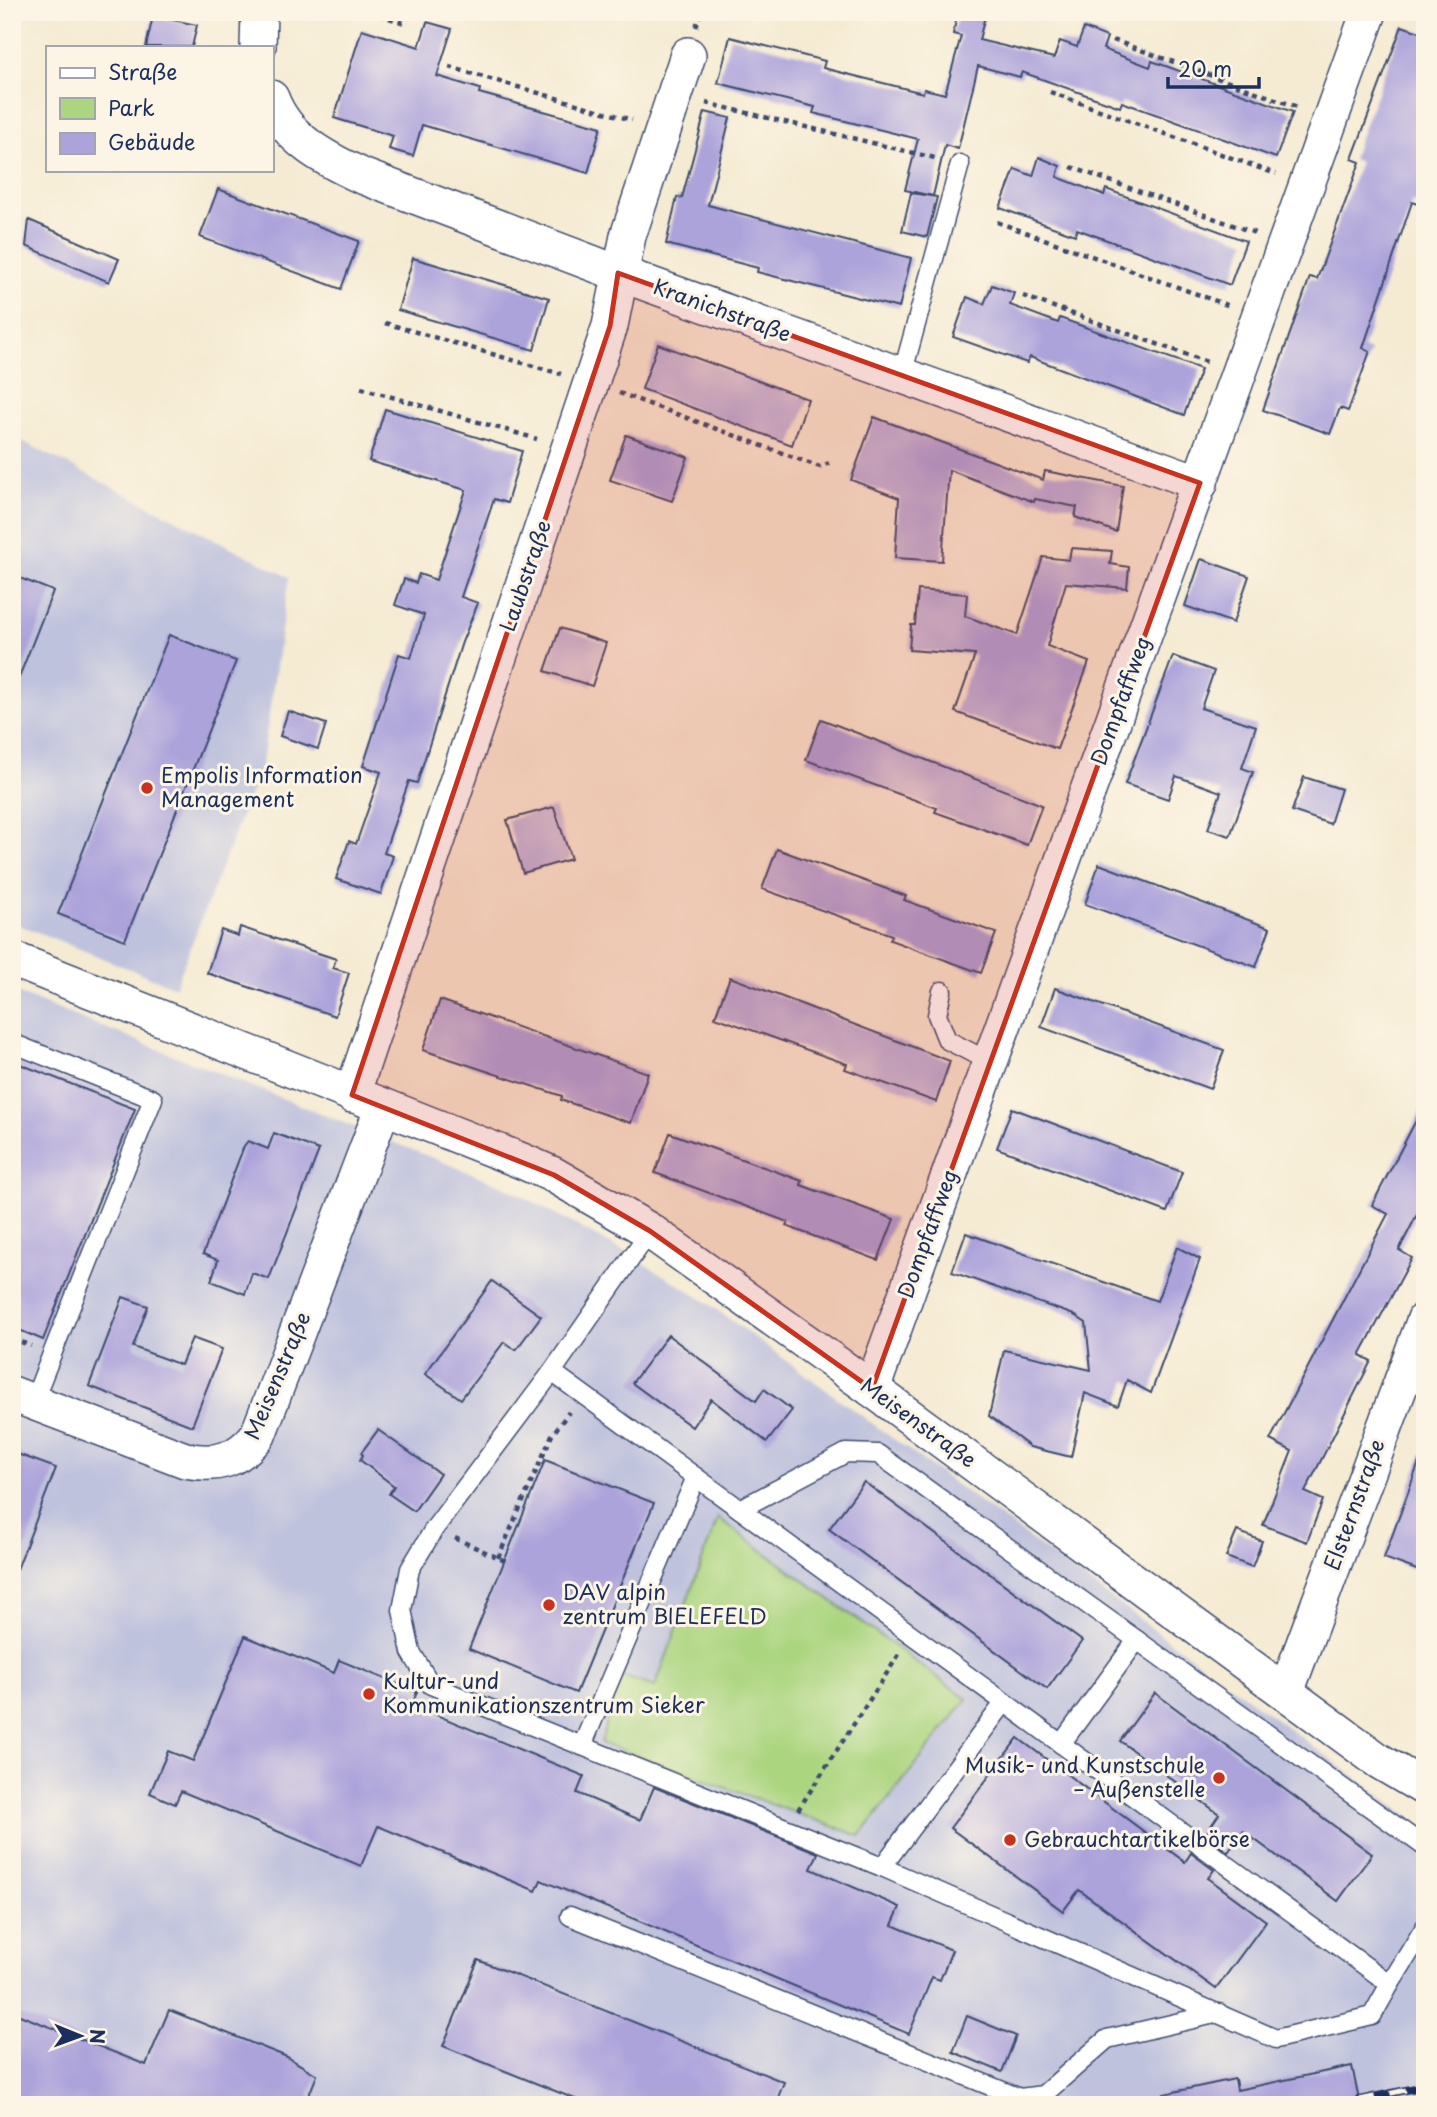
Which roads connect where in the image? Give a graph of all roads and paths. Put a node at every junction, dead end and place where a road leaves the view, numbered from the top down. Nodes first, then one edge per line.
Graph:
1 (258, 12) edge
2 (370, 12) edge
3 (1369, 12) edge
4 (408, 24) dead end
5 (1113, 40) dead end
6 (258, 46) edge
7 (688, 55) dead end
8 (449, 67) dead end
9 (1050, 92) dead end
10 (674, 95) junction
11 (273, 101) edge
12 (1331, 119) junction
13 (663, 129) junction
14 (960, 164) joint
15 (1071, 167) dead end
16 (1307, 186) junction
17 (996, 222) dead end
18 (1286, 245) junction
19 (618, 273) junction
20 (1023, 296) dead end
21 (1260, 317) junction
22 (385, 323) dead end
23 (1240, 374) junction
24 (902, 375) junction
25 (591, 383) junction
26 (361, 388) dead end
27 (569, 449) junction
28 (829, 463) dead end
29 (1200, 483) junction
30 (12, 959) edge
31 (942, 991) dead end
32 (12, 1043) edge
33 (990, 1062) junction
34 (367, 1101) junction
35 (650, 1231) junction
36 (1425, 1318) edge
37 (552, 1372) junction
38 (872, 1389) junction
39 (582, 1394) junction
40 (23, 1398) edge
41 (696, 1477) junction
42 (740, 1509) junction
43 (434, 1529) junction
44 (498, 1558) junction
45 (505, 1561) dead end
46 (912, 1635) junction
47 (1137, 1640) junction
48 (1286, 1692) junction
49 (1003, 1703) junction
50 (1061, 1744) junction
51 (582, 1746) junction
52 (1425, 1788) edge
53 (787, 1829) junction
54 (1425, 1847) edge
55 (882, 1867) junction
56 (570, 1916) dead end
57 (1425, 1927) edge
58 (1390, 1984) junction
59 (1219, 2013) junction

1 - 6 street
2 - 4 path
3 - 12 street, Dompfaffweg
5 - 12 path
7 - 10 street, Laubstraße
8 - 13 path
9 - 16 path
10 - 13 street, Laubstraße
10 - 14 path
11 - 19 street, Kranichstraße
12 - 16 street, Dompfaffweg
13 - 19 street, Laubstraße
14 - 24 lane
15 - 18 path
16 - 18 street, Dompfaffweg
17 - 21 path
18 - 21 street, Dompfaffweg
19 - 24 street, Kranichstraße
19 - 25 street, Laubstraße
20 - 23 path
21 - 23 street, Dompfaffweg
22 - 25 path
23 - 29 street, Dompfaffweg
24 - 29 street, Kranichstraße
25 - 27 street, Laubstraße
25 - 28 path
26 - 27 path
27 - 34 street, Laubstraße
29 - 33 street, Dompfaffweg
30 - 34 street, Meisenstraße
31 - 33 lane
32 - 40 lane
33 - 38 street, Dompfaffweg
34 - 35 street, Meisenstraße
34 - 40 street, Meisenstraße
35 - 37 lane
35 - 38 street, Meisenstraße
36 - 48 street, Elsternstraße
37 - 39 lane
37 - 43 lane
38 - 48 street, Meisenstraße
39 - 41 lane
39 - 44 path
41 - 42 lane
41 - 51 lane
42 - 46 lane
42 - 47 lane
43 - 44 path
43 - 51 lane
44 - 45 path
46 - 49 lane
46 - 53 path
47 - 50 lane
47 - 54 lane
48 - 52 street, Meisenstraße
49 - 50 lane
49 - 55 lane
50 - 58 lane
51 - 53 lane
53 - 55 lane
55 - 59 lane
56 - 59 lane
57 - 58 lane
58 - 59 lane

